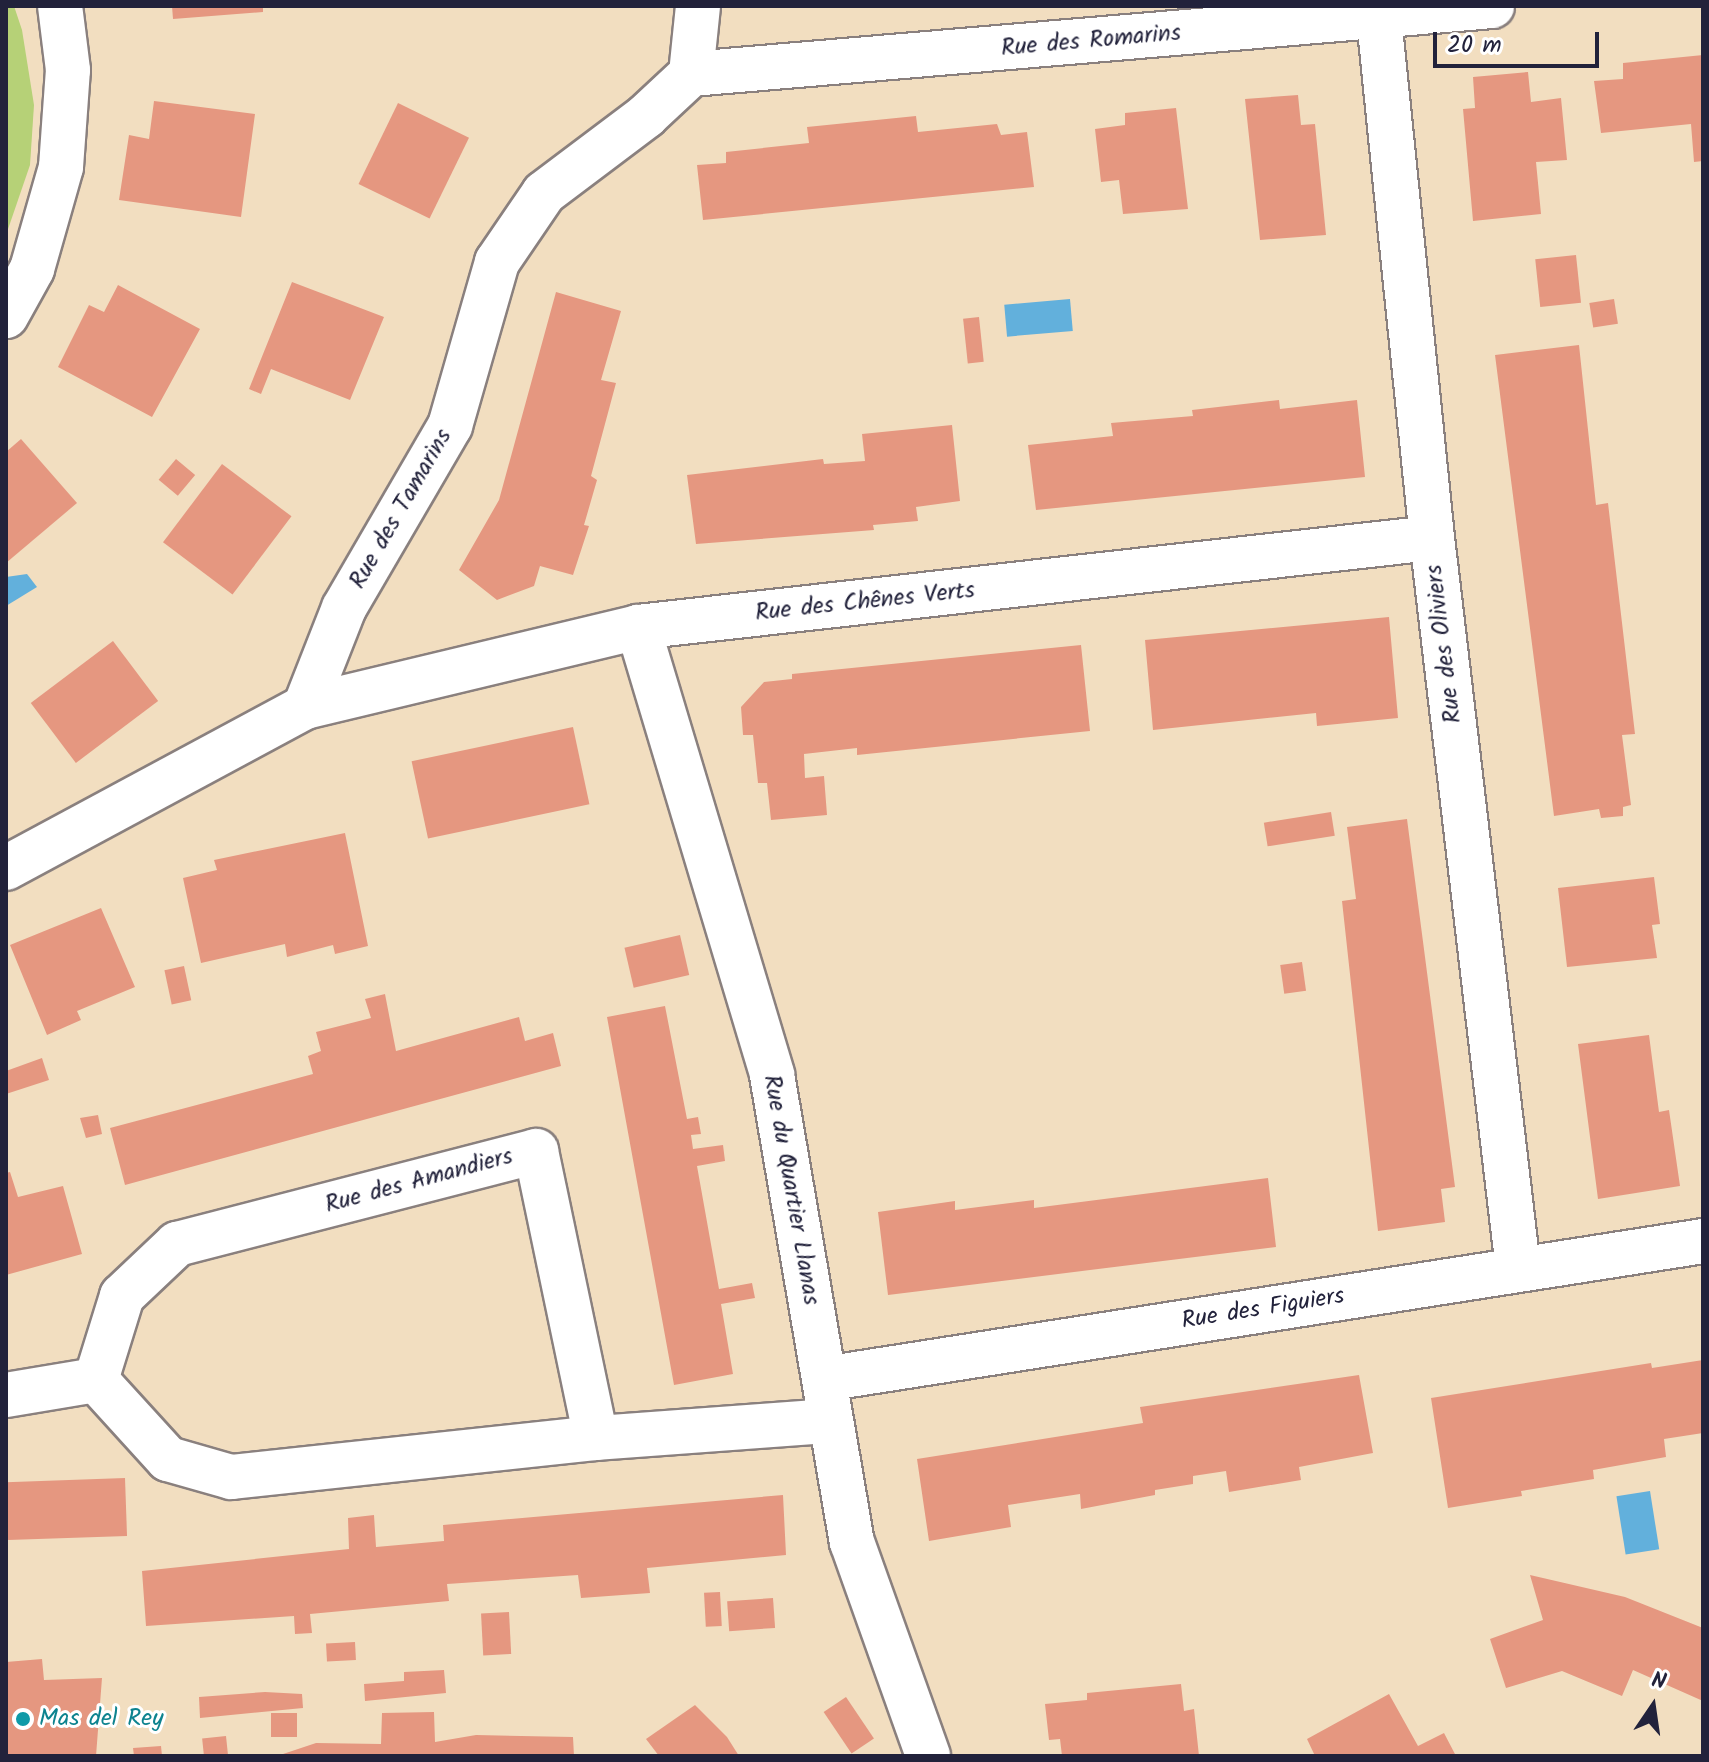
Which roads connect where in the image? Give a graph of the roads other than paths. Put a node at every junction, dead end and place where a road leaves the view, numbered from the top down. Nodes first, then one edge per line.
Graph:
1 (60, 6) edge
2 (698, 6) edge
3 (1492, 6) edge
4 (1379, 19) junction
5 (691, 74) junction
6 (6, 316) edge
7 (1432, 538) junction
8 (638, 627) junction
9 (305, 707) junction
10 (6, 868) edge
11 (1703, 1241) edge
12 (1518, 1268) junction
13 (96, 1380) junction
14 (6, 1395) edge
15 (826, 1400) junction
16 (596, 1438) junction
17 (928, 1756) edge

1 - 6 street
2 - 5 street
3 - 4 street, Rue des Romarins
4 - 5 street, Rue des Romarins
4 - 7 street, Rue des Oliviers
5 - 9 street, Rue des Tamarins
7 - 8 street, Rue des Chênes Verts
7 - 12 street, Rue des Oliviers
8 - 9 street, Rue des Chênes Verts
8 - 15 street, Rue du Quartier Llanas
9 - 10 street
11 - 12 street, Rue des Figuiers
12 - 15 street, Rue des Figuiers
13 - 14 street
13 - 16 street
13 - 16 street, Rue des Amandiers
15 - 16 street
15 - 17 street, Rue du Quartier Llanas

